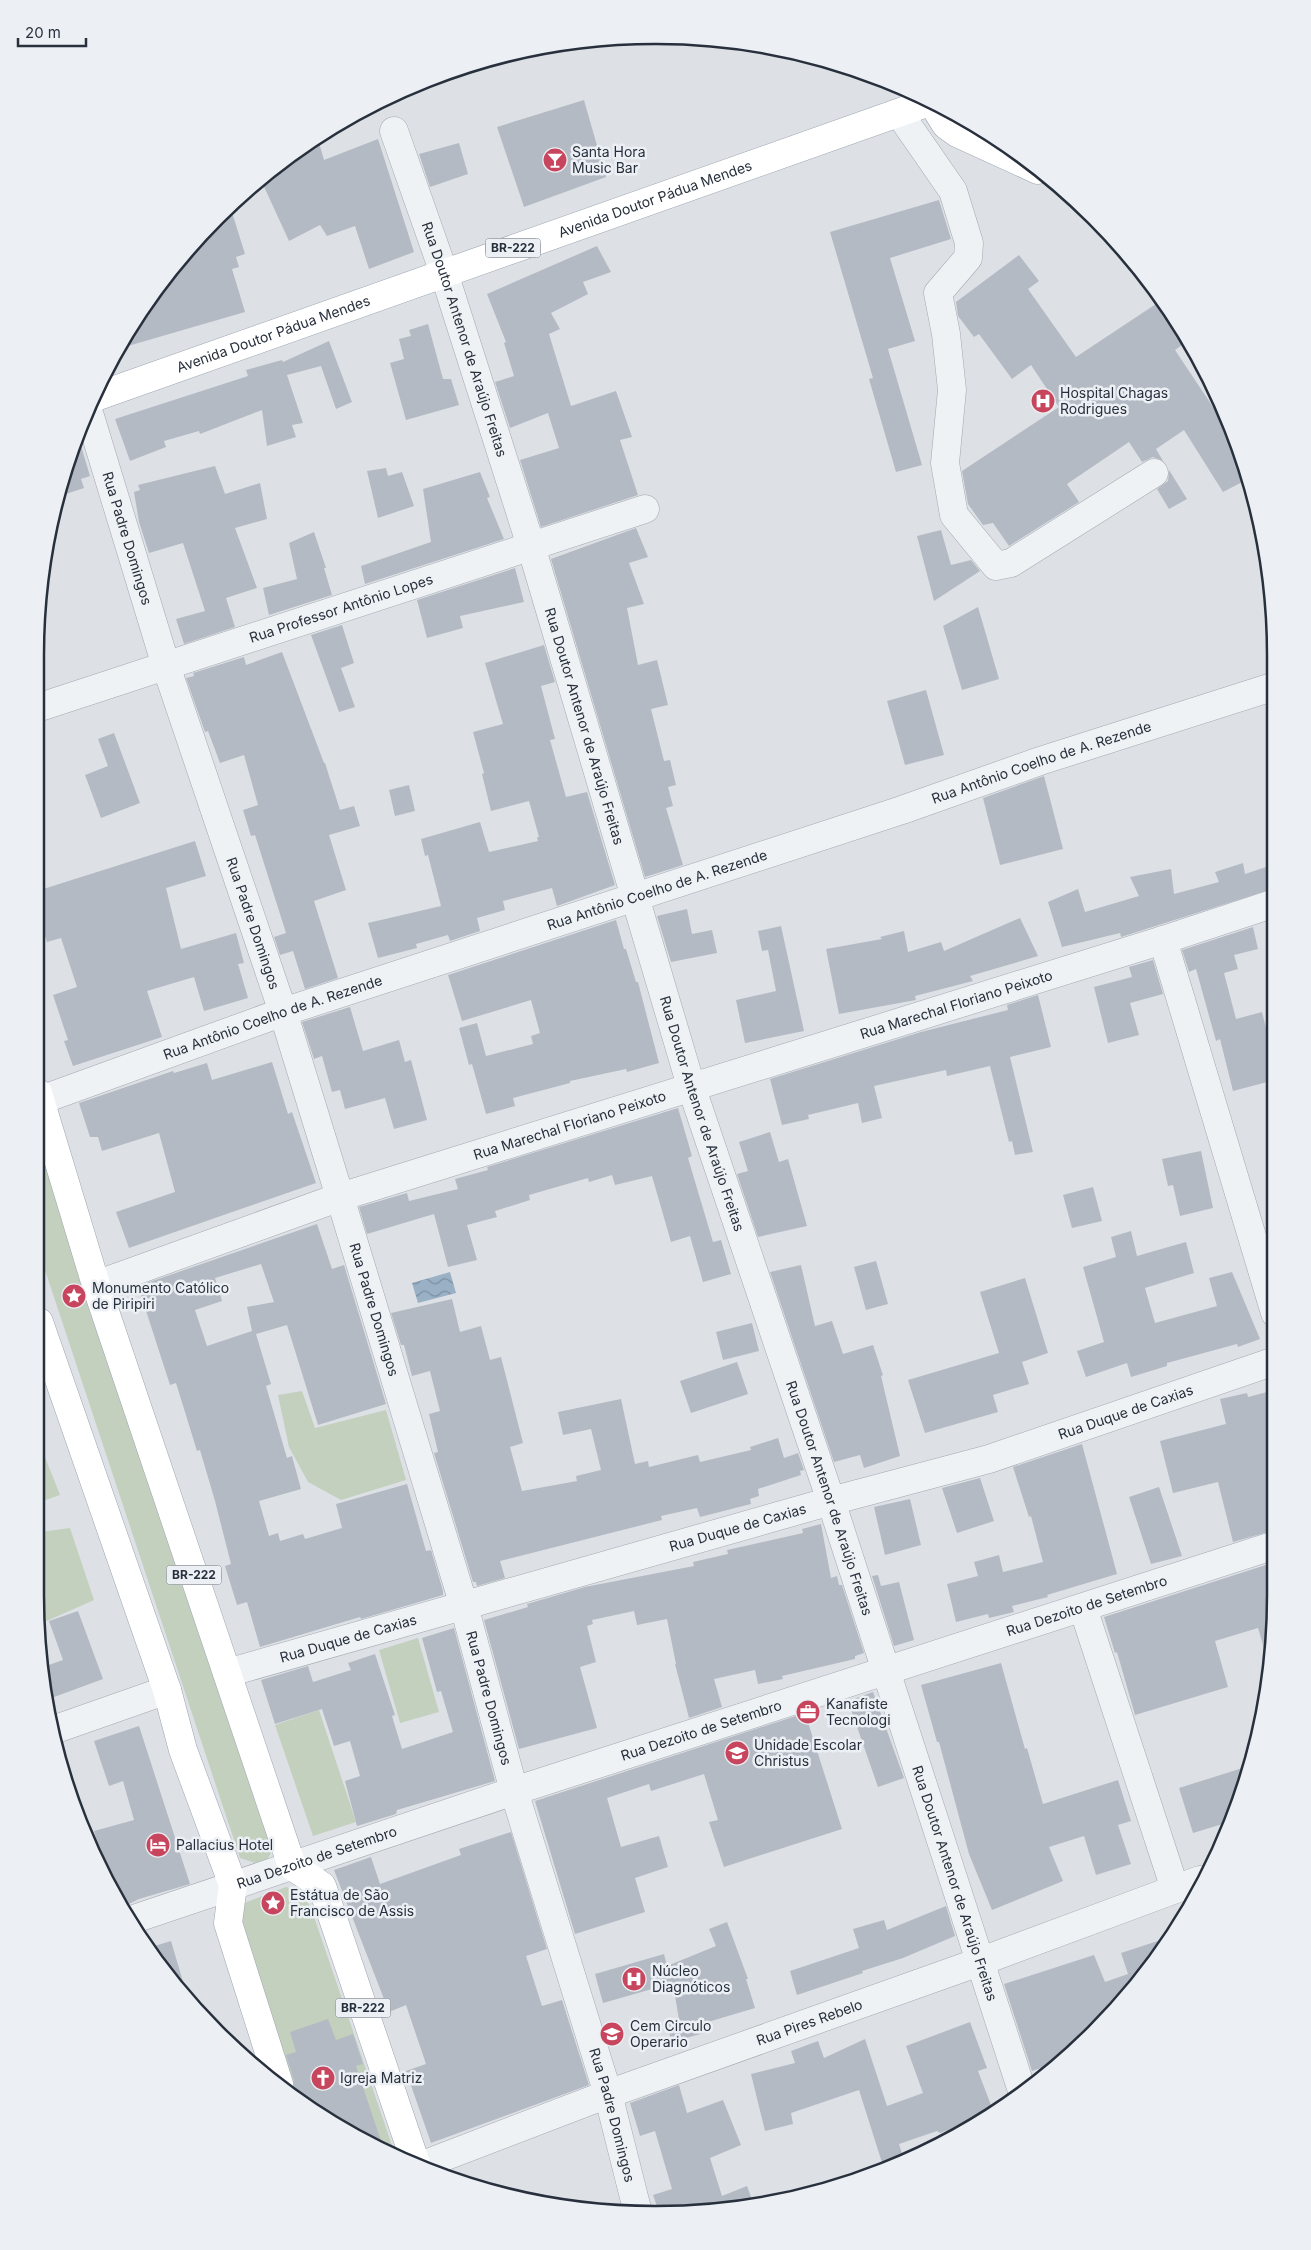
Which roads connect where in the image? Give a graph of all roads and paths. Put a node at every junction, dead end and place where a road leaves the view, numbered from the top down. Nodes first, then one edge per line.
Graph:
1 (921, 105) edge
2 (899, 113) junction
3 (939, 114) edge
4 (394, 131) dead end
5 (1010, 158) edge
6 (444, 273) junction
7 (103, 394) edge
8 (91, 419) edge
9 (1154, 473) dead end
10 (645, 509) dead end
11 (531, 546) junction
12 (166, 666) junction
13 (1267, 689) edge
14 (44, 706) edge
15 (636, 897) junction
16 (1267, 906) edge
17 (1163, 940) junction
18 (283, 1012) junction
19 (691, 1086) junction
20 (44, 1095) edge
21 (44, 1110) edge
22 (340, 1196) junction
23 (96, 1285) junction
24 (1267, 1286) edge
25 (44, 1336) edge
26 (1267, 1364) edge
27 (831, 1501) junction
28 (1267, 1548) edge
29 (464, 1606) junction
30 (1083, 1608) junction
31 (884, 1670) junction
32 (227, 1673) junction
33 (167, 1690) junction
34 (59, 1728) edge
35 (514, 1791) junction
36 (292, 1866) junction
37 (1195, 1882) edge
38 (233, 1884) junction
39 (1175, 1889) junction
40 (137, 1918) edge
41 (979, 1962) junction
42 (276, 2074) edge
43 (1020, 2085) edge
44 (608, 2094) junction
45 (413, 2156) edge
46 (428, 2163) edge
47 (636, 2206) edge

1 - 2 main road, Avenida Doutor Pádua Mendes / BR-222
2 - 6 main road, Avenida Doutor Pádua Mendes / BR-222
2 - 9 street
3 - 5 main road
4 - 6 street, Rua Doutor Antenor de Araújo Freitas
6 - 7 main road, Avenida Doutor Pádua Mendes / BR-222
6 - 11 street, Rua Doutor Antenor de Araújo Freitas
8 - 12 street, Rua Padre Domingos
10 - 11 street, Rua Professor Antônio Lopes
11 - 12 street, Rua Professor Antônio Lopes
11 - 15 street, Rua Doutor Antenor de Araújo Freitas
12 - 14 street, Rua Professor Antônio Lopes
12 - 18 street, Rua Padre Domingos
13 - 15 street, Rua Antônio Coelho de A. Rezende
15 - 18 street, Rua Antônio Coelho de A. Rezende
15 - 19 street, Rua Doutor Antenor de Araújo Freitas
16 - 17 street, Rua Marechal Floriano Peixoto
17 - 19 street, Rua Marechal Floriano Peixoto
17 - 24 street
18 - 20 street, Rua Antônio Coelho de A. Rezende
18 - 22 street, Rua Padre Domingos
19 - 22 street, Rua Marechal Floriano Peixoto
19 - 27 street, Rua Doutor Antenor de Araújo Freitas
21 - 23 main road, BR-222
22 - 23 street, Rua Marechal Floriano Peixoto
22 - 29 street, Rua Padre Domingos
23 - 32 main road, BR-222
25 - 33 main road
26 - 27 street, Rua Duque de Caxias
27 - 29 street, Rua Duque de Caxias
27 - 31 street, Rua Doutor Antenor de Araújo Freitas
28 - 30 street, Rua Dezoito de Setembro
29 - 32 street, Rua Duque de Caxias
29 - 35 street, Rua Padre Domingos
30 - 31 street, Rua Dezoito de Setembro
30 - 39 street
31 - 35 street, Rua Dezoito de Setembro
31 - 41 street, Rua Doutor Antenor de Araújo Freitas
32 - 36 main road, BR-222
33 - 34 street
33 - 38 main road
35 - 36 street, Rua Dezoito de Setembro
35 - 44 street, Rua Padre Domingos
36 - 38 street, Rua Dezoito de Setembro
36 - 45 main road, BR-222
37 - 39 street, Rua Pires Rebelo
38 - 40 street, Rua Dezoito de Setembro
38 - 42 main road
39 - 41 street, Rua Pires Rebelo
41 - 43 street, Rua Doutor Antenor de Araújo Freitas
41 - 44 street, Rua Pires Rebelo
44 - 46 street, Rua Pires Rebelo
44 - 47 street, Rua Padre Domingos

